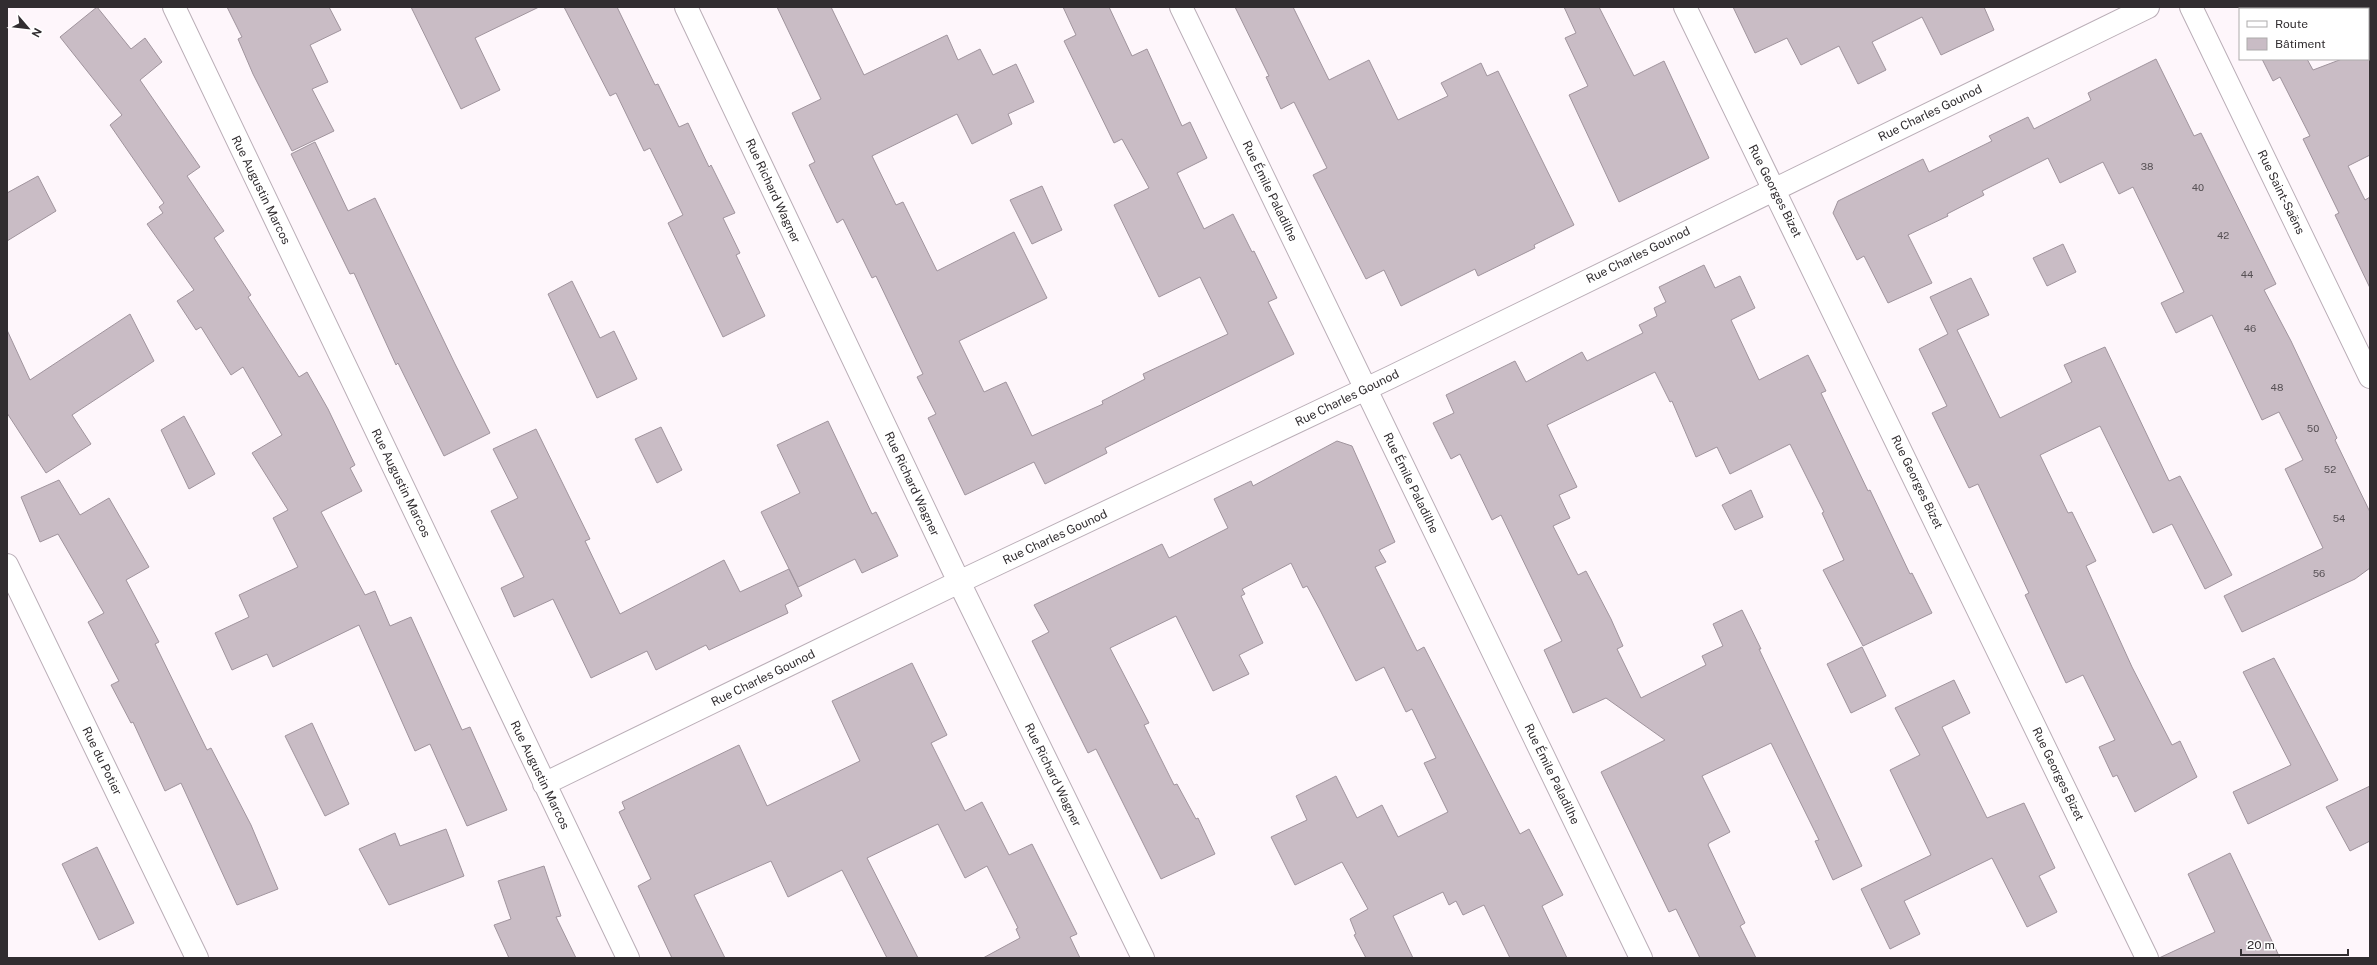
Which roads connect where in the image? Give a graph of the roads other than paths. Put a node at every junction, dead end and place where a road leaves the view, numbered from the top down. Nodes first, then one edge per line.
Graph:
1 (174, 7) edge
2 (686, 7) edge
3 (1181, 7) edge
4 (1685, 7) edge
5 (2148, 7) edge
6 (2191, 7) edge
7 (1775, 189) junction
8 (2370, 377) edge
9 (1366, 389) junction
10 (7, 564) edge
11 (959, 582) junction
12 (544, 784) junction
13 (197, 958) edge
14 (628, 958) edge
15 (1143, 958) edge
16 (1641, 958) edge
17 (2147, 958) edge

1 - 12 street, Rue Augustin Marcos
2 - 11 street, Rue Richard Wagner
3 - 9 street, Rue Émile Paladilhe
4 - 7 street, Rue Georges Bizet
5 - 7 street, Rue Charles Gounod
6 - 8 street, Rue Saint-Saëns
7 - 9 street, Rue Charles Gounod
7 - 17 street, Rue Georges Bizet
9 - 11 street, Rue Charles Gounod
9 - 16 street, Rue Émile Paladilhe
10 - 13 street, Rue du Potier
11 - 12 street, Rue Charles Gounod
11 - 15 street, Rue Richard Wagner
12 - 14 street, Rue Augustin Marcos

